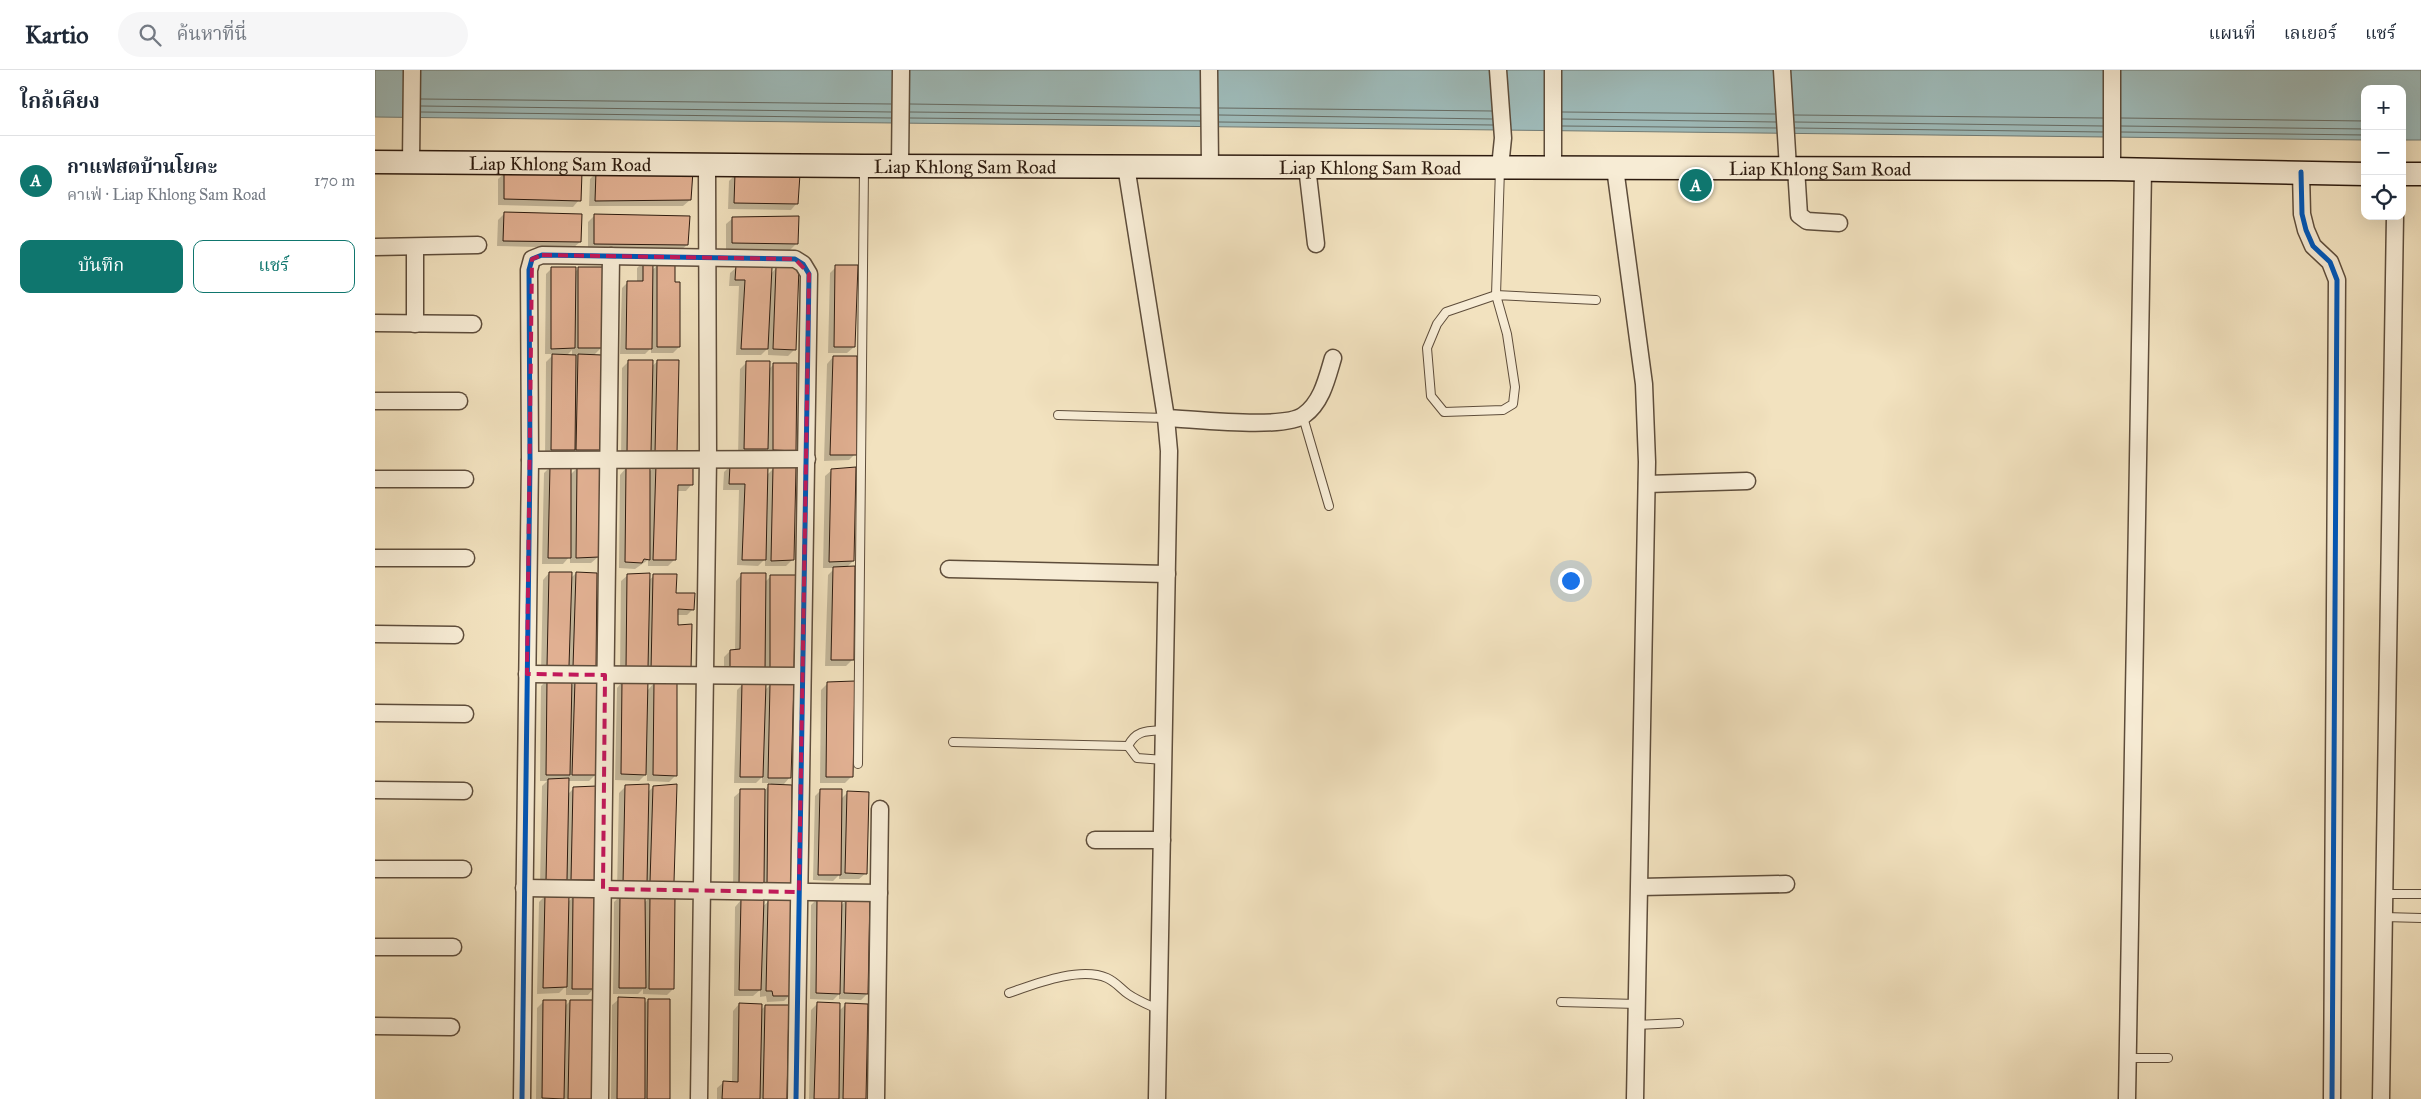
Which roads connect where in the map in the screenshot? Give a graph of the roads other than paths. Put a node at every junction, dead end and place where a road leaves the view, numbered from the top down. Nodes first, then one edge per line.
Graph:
1 (413, 70) edge
2 (901, 70) edge
3 (1209, 70) edge
4 (1498, 70) edge
5 (1553, 70) edge
6 (1782, 70) edge
7 (2111, 70) edge
8 (375, 162) edge
9 (411, 163) junction
10 (2112, 163) junction
11 (707, 166) junction
12 (865, 166) junction
13 (1126, 166) junction
14 (1210, 166) junction
15 (900, 167) junction
16 (1307, 167) junction
17 (1500, 167) junction
18 (1553, 168) junction
19 (1615, 168) junction
20 (1792, 168) junction
21 (2143, 170) junction
22 (2301, 172) junction
23 (2361, 174) edge
24 (2406, 174) edge
25 (2421, 174) edge
26 (2395, 220) edge
27 (1839, 223) dead end
28 (1316, 244) dead end
29 (478, 245) dead end
30 (375, 246) edge
31 (415, 247) junction
32 (611, 256) junction
33 (708, 257) junction
34 (1496, 295) junction
35 (1596, 300) dead end
36 (375, 323) edge
37 (415, 324) junction
38 (473, 324) dead end
39 (1333, 358) dead end
40 (375, 401) edge
41 (459, 401) dead end
42 (1058, 415) dead end
43 (1303, 417) junction
44 (1166, 418) junction
45 (609, 458) junction
46 (708, 458) junction
47 (807, 459) junction
48 (530, 460) junction
49 (375, 479) edge
50 (465, 479) dead end
51 (1747, 481) dead end
52 (1647, 484) junction
53 (1329, 506) dead end
54 (375, 558) edge
55 (466, 558) dead end
56 (949, 569) dead end
57 (1167, 574) junction
58 (375, 634) edge
59 (455, 635) dead end
60 (527, 674) junction
61 (605, 675) junction
62 (704, 676) junction
63 (802, 676) junction
64 (375, 713) edge
65 (465, 714) dead end
66 (1164, 730) junction
67 (953, 742) dead end
68 (1128, 746) junction
69 (1164, 760) junction
70 (858, 764) dead end
71 (375, 790) edge
72 (464, 791) dead end
73 (880, 809) dead end
74 (1095, 840) dead end
75 (1162, 840) junction
76 (375, 869) edge
77 (463, 869) dead end
78 (1786, 884) dead end
79 (1639, 887) junction
80 (524, 888) junction
81 (603, 889) junction
82 (701, 890) junction
83 (799, 892) junction
84 (879, 892) junction
85 (2384, 894) junction
86 (2421, 894) edge
87 (2384, 917) junction
88 (2421, 918) edge
89 (453, 947) dead end
90 (375, 948) edge
91 (1009, 993) dead end
92 (1561, 1002) dead end
93 (1637, 1004) junction
94 (1159, 1010) junction
95 (1679, 1023) dead end
96 (1636, 1025) junction
97 (375, 1026) edge
98 (451, 1027) dead end
99 (2128, 1058) junction
100 (2167, 1058) dead end
101 (522, 1099) edge
102 (600, 1099) edge
103 (699, 1099) edge
104 (796, 1099) edge
105 (876, 1099) edge
106 (1157, 1099) edge
107 (1635, 1099) edge
108 (2127, 1099) edge
109 (2332, 1099) edge
110 (2381, 1099) edge

1 - 9 street
2 - 15 street
3 - 14 street
4 - 17 street
5 - 18 street
6 - 20 street
7 - 10 street
8 - 9 main road, Liap Khlong Sam Road
9 - 11 main road, Liap Khlong Sam Road
10 - 20 main road, Liap Khlong Sam Road
10 - 21 main road, Liap Khlong Sam Road
11 - 12 main road, Liap Khlong Sam Road
11 - 33 street
12 - 15 main road, Liap Khlong Sam Road
12 - 70 lane
13 - 14 main road, Liap Khlong Sam Road
13 - 15 main road, Liap Khlong Sam Road
13 - 44 street
14 - 16 main road, Liap Khlong Sam Road
16 - 17 main road, Liap Khlong Sam Road
16 - 28 street
17 - 18 main road, Liap Khlong Sam Road
17 - 34 lane
18 - 19 main road, Liap Khlong Sam Road
19 - 20 main road, Liap Khlong Sam Road
19 - 52 street
20 - 27 street
21 - 22 main road, Liap Khlong Sam Road
21 - 99 street
22 - 23 main road, Liap Khlong Sam Road
22 - 109 street
24 - 25 main road
26 - 85 street
29 - 31 street
30 - 31 street
31 - 37 street
32 - 33 street
32 - 45 street
32 - 48 street
33 - 46 street
33 - 47 street
34 - 34 lane
34 - 35 lane
36 - 37 street
37 - 38 street
39 - 43 street
40 - 41 street
42 - 44 lane
43 - 44 street
43 - 53 lane
44 - 57 street
45 - 46 street
45 - 48 street
45 - 61 street
46 - 47 street
46 - 62 street
47 - 63 street
48 - 60 street
49 - 50 street
51 - 52 street
52 - 79 street
54 - 55 street
56 - 57 street
57 - 66 street
58 - 59 street
60 - 61 street
60 - 80 street
61 - 62 street
61 - 81 street
62 - 63 street
62 - 82 street
63 - 83 street
64 - 65 street
66 - 68 lane
66 - 69 street
67 - 68 lane
68 - 69 lane
69 - 75 street
71 - 72 street
73 - 84 street
74 - 75 street
75 - 94 street
76 - 77 street
78 - 79 street
79 - 93 street
80 - 81 street
80 - 101 street
81 - 82 street
81 - 102 street
82 - 83 street
82 - 103 street
83 - 84 street
83 - 104 street
84 - 105 street
85 - 86 lane
85 - 87 street
87 - 88 lane
87 - 110 street
89 - 90 street
91 - 94 lane
92 - 93 lane
93 - 96 street
94 - 106 street
95 - 96 lane
96 - 107 street
97 - 98 street
99 - 100 lane
99 - 108 street

